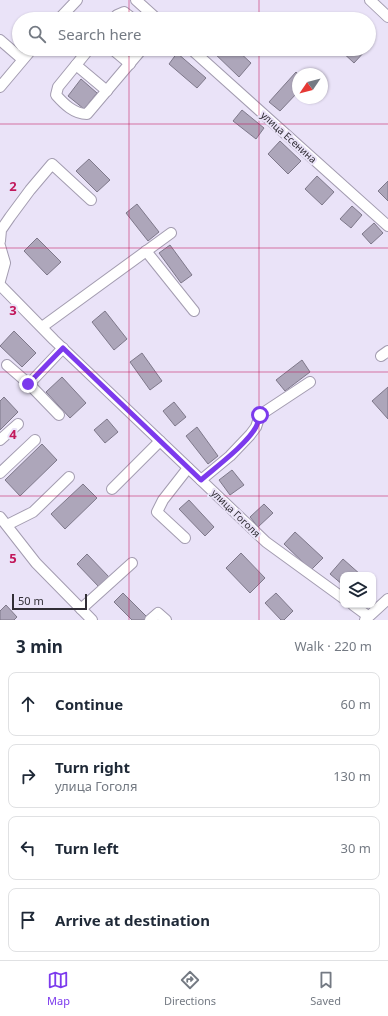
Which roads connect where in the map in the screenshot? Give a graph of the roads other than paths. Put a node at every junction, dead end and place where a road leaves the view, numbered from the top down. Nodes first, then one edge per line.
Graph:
1 (77, 0) edge
2 (136, 0) edge
3 (370, 0) edge
4 (66, 12) edge
5 (150, 12) edge
6 (388, 17) edge
7 (0, 40) edge
8 (12, 50) edge
9 (19, 56) edge
10 (25, 56) edge
11 (83, 56) edge
12 (120, 56) edge
13 (136, 56) edge
14 (199, 56) edge
15 (22, 59) junction
16 (130, 64) junction
17 (76, 65) junction
18 (0, 88) edge
19 (107, 91) junction
20 (91, 200) dead end
21 (388, 226) edge
22 (171, 233) dead end
23 (0, 241) edge
24 (0, 246) edge
25 (146, 251) junction
26 (0, 281) edge
27 (0, 285) edge
28 (194, 311) dead end
29 (42, 327) junction
30 (63, 348) junction
31 (7, 365) dead end
32 (310, 382) dead end
33 (28, 384) junction
34 (59, 415) dead end
35 (18, 424) dead end
36 (0, 440) edge
37 (35, 440) dead end
38 (160, 441) junction
39 (188, 468) junction
40 (0, 473) edge
41 (69, 476) dead end
42 (201, 480) junction
43 (112, 489) dead end
44 (0, 517) edge
45 (7, 525) junction
46 (185, 538) dead end
47 (132, 563) dead end
48 (340, 596) edge
49 (388, 599) edge
50 (356, 608) edge
51 (81, 609) junction
52 (366, 618) edge
53 (92, 620) edge
54 (150, 620) edge
55 (166, 620) edge

1 - 4 street
2 - 5 street
3 - 6 street
7 - 8 street
9 - 15 street
10 - 15 street
11 - 17 street
12 - 16 street
13 - 16 street
14 - 21 street, улица Есенина
15 - 18 street
16 - 19 street
17 - 19 street
17 - 19 street
20 - 23 street
22 - 25 street
24 - 26 street
25 - 28 street
25 - 29 street
27 - 29 street, улица Гоголя
29 - 30 street, улица Гоголя
30 - 33 street
30 - 38 street, улица Гоголя
31 - 33 street
32 - 42 street
33 - 34 street
35 - 36 street
37 - 40 street
38 - 39 street, улица Гоголя
38 - 43 street
39 - 42 street, улица Гоголя
39 - 46 street
41 - 45 street
42 - 48 street, улица Гоголя
44 - 45 street
45 - 51 street
47 - 51 street
49 - 52 street
50 - 52 street
51 - 53 street
54 - 55 street

